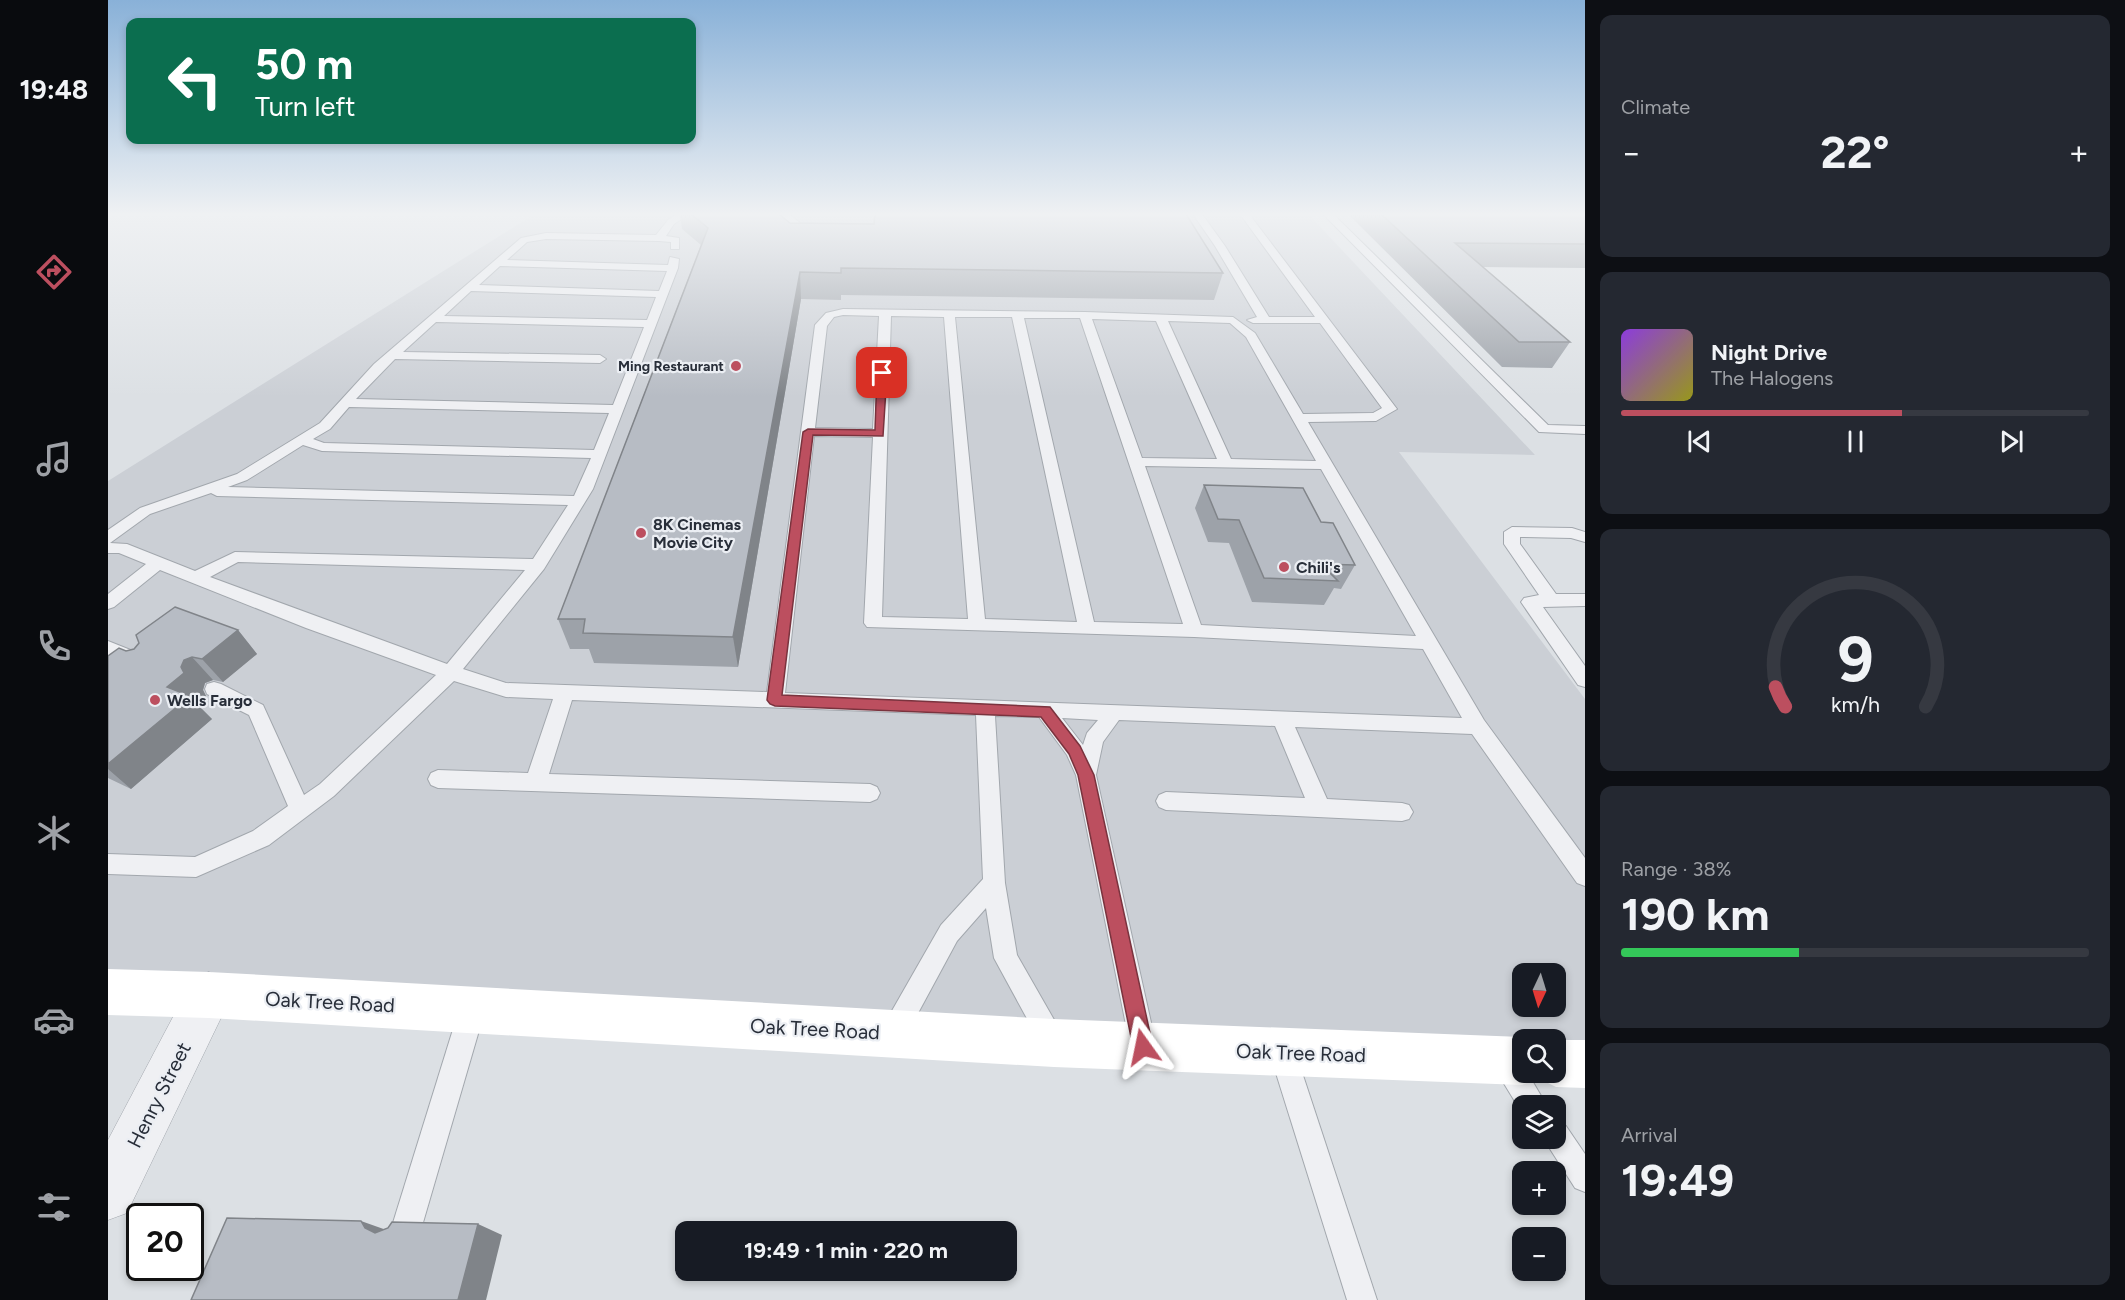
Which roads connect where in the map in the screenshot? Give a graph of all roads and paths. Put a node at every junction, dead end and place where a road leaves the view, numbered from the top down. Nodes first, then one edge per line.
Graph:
1 (486, 275) edge
2 (669, 275) edge
3 (1237, 275) edge
4 (1290, 275) edge
5 (1389, 275) edge
6 (469, 288) junction
7 (663, 294) junction
8 (885, 313) junction
9 (949, 314) junction
10 (1017, 314) junction
11 (1086, 315) junction
12 (1160, 317) junction
13 (434, 319) junction
14 (1233, 320) junction
15 (1265, 320) junction
16 (1324, 320) junction
17 (651, 324) junction
18 (392, 355) junction
19 (600, 359) dead end
20 (345, 403) junction
21 (617, 409) junction
22 (1299, 418) junction
23 (1585, 430) edge
24 (808, 432) junction
25 (880, 434) junction
26 (302, 440) junction
27 (600, 454) junction
28 (1136, 462) junction
29 (1225, 462) junction
30 (1326, 465) junction
31 (203, 490) junction
32 (578, 501) junction
33 (1585, 537) edge
34 (108, 538) edge
35 (108, 548) edge
36 (158, 563) junction
37 (538, 565) junction
38 (195, 578) junction
39 (1551, 600) junction
40 (1585, 600) edge
41 (108, 603) edge
42 (977, 625) junction
43 (1087, 629) junction
44 (1194, 631) junction
45 (1429, 643) junction
46 (108, 648) edge
47 (150, 665) edge
48 (450, 673) junction
49 (1584, 676) edge
50 (214, 689) dead end
51 (565, 692) junction
52 (775, 700) junction
53 (985, 709) junction
54 (1045, 711) junction
55 (1113, 714) junction
56 (1282, 720) junction
57 (1477, 726) junction
58 (1086, 775) junction
59 (438, 779) dead end
60 (536, 782) junction
61 (870, 793) dead end
62 (1166, 801) dead end
63 (1320, 808) junction
64 (300, 809) junction
65 (1402, 812) dead end
66 (108, 864) edge
67 (1585, 876) edge
68 (994, 883) junction
69 (108, 992) edge
70 (209, 995) junction
71 (472, 1010) junction
72 (893, 1034) junction
73 (1054, 1043) junction
74 (1143, 1047) junction
75 (1282, 1052) junction
76 (1512, 1061) edge
77 (1566, 1063) edge
78 (1585, 1064) edge
79 (1565, 1149) edge
80 (1585, 1178) edge
81 (108, 1194) edge
82 (407, 1226) edge
83 (1362, 1300) edge

1 - 6 lane
2 - 7 lane
3 - 15 lane
4 - 16 lane
5 - 23 lane
6 - 7 lane
6 - 13 lane
7 - 17 lane
8 - 9 lane
8 - 24 lane
8 - 25 lane
9 - 10 lane
9 - 42 lane
10 - 11 lane
10 - 43 lane
11 - 12 lane
11 - 28 lane
12 - 14 lane
12 - 29 lane
13 - 17 lane
13 - 18 lane
14 - 15 lane
14 - 22 lane
15 - 16 lane
16 - 22 lane
17 - 21 lane
18 - 19 lane
18 - 20 lane
20 - 21 lane
20 - 26 lane
21 - 27 lane
22 - 30 lane
24 - 25 lane
24 - 52 lane
25 - 42 lane
26 - 27 lane
26 - 31 lane
27 - 32 lane
28 - 29 lane
28 - 44 lane
29 - 30 lane
30 - 45 lane
31 - 32 lane
31 - 34 lane
32 - 37 lane
33 - 39 lane
35 - 36 lane
36 - 38 lane
36 - 41 lane
37 - 38 lane
37 - 48 lane
38 - 48 lane
39 - 40 lane
39 - 49 lane
42 - 43 lane
43 - 44 lane
44 - 45 lane
45 - 57 lane
46 - 47 lane
48 - 51 lane
48 - 64 lane
50 - 64 lane
51 - 52 lane
51 - 60 lane
52 - 53 lane
53 - 54 lane
53 - 68 lane
54 - 55 lane
54 - 58 lane
55 - 56 lane
55 - 58 lane
56 - 57 lane
56 - 63 lane
57 - 67 lane
58 - 74 lane
59 - 60 lane
60 - 61 lane
62 - 63 lane
63 - 65 lane
64 - 66 lane
68 - 72 lane
68 - 73 lane
69 - 70 main road, Oak Tree Road
70 - 71 main road, Oak Tree Road
70 - 81 street, Henry Street
71 - 72 main road, Oak Tree Road
71 - 82 lane
72 - 73 main road, Oak Tree Road
73 - 74 main road, Oak Tree Road
74 - 75 main road, Oak Tree Road
75 - 76 main road, Oak Tree Road
75 - 83 lane
77 - 78 main road
79 - 80 lane

